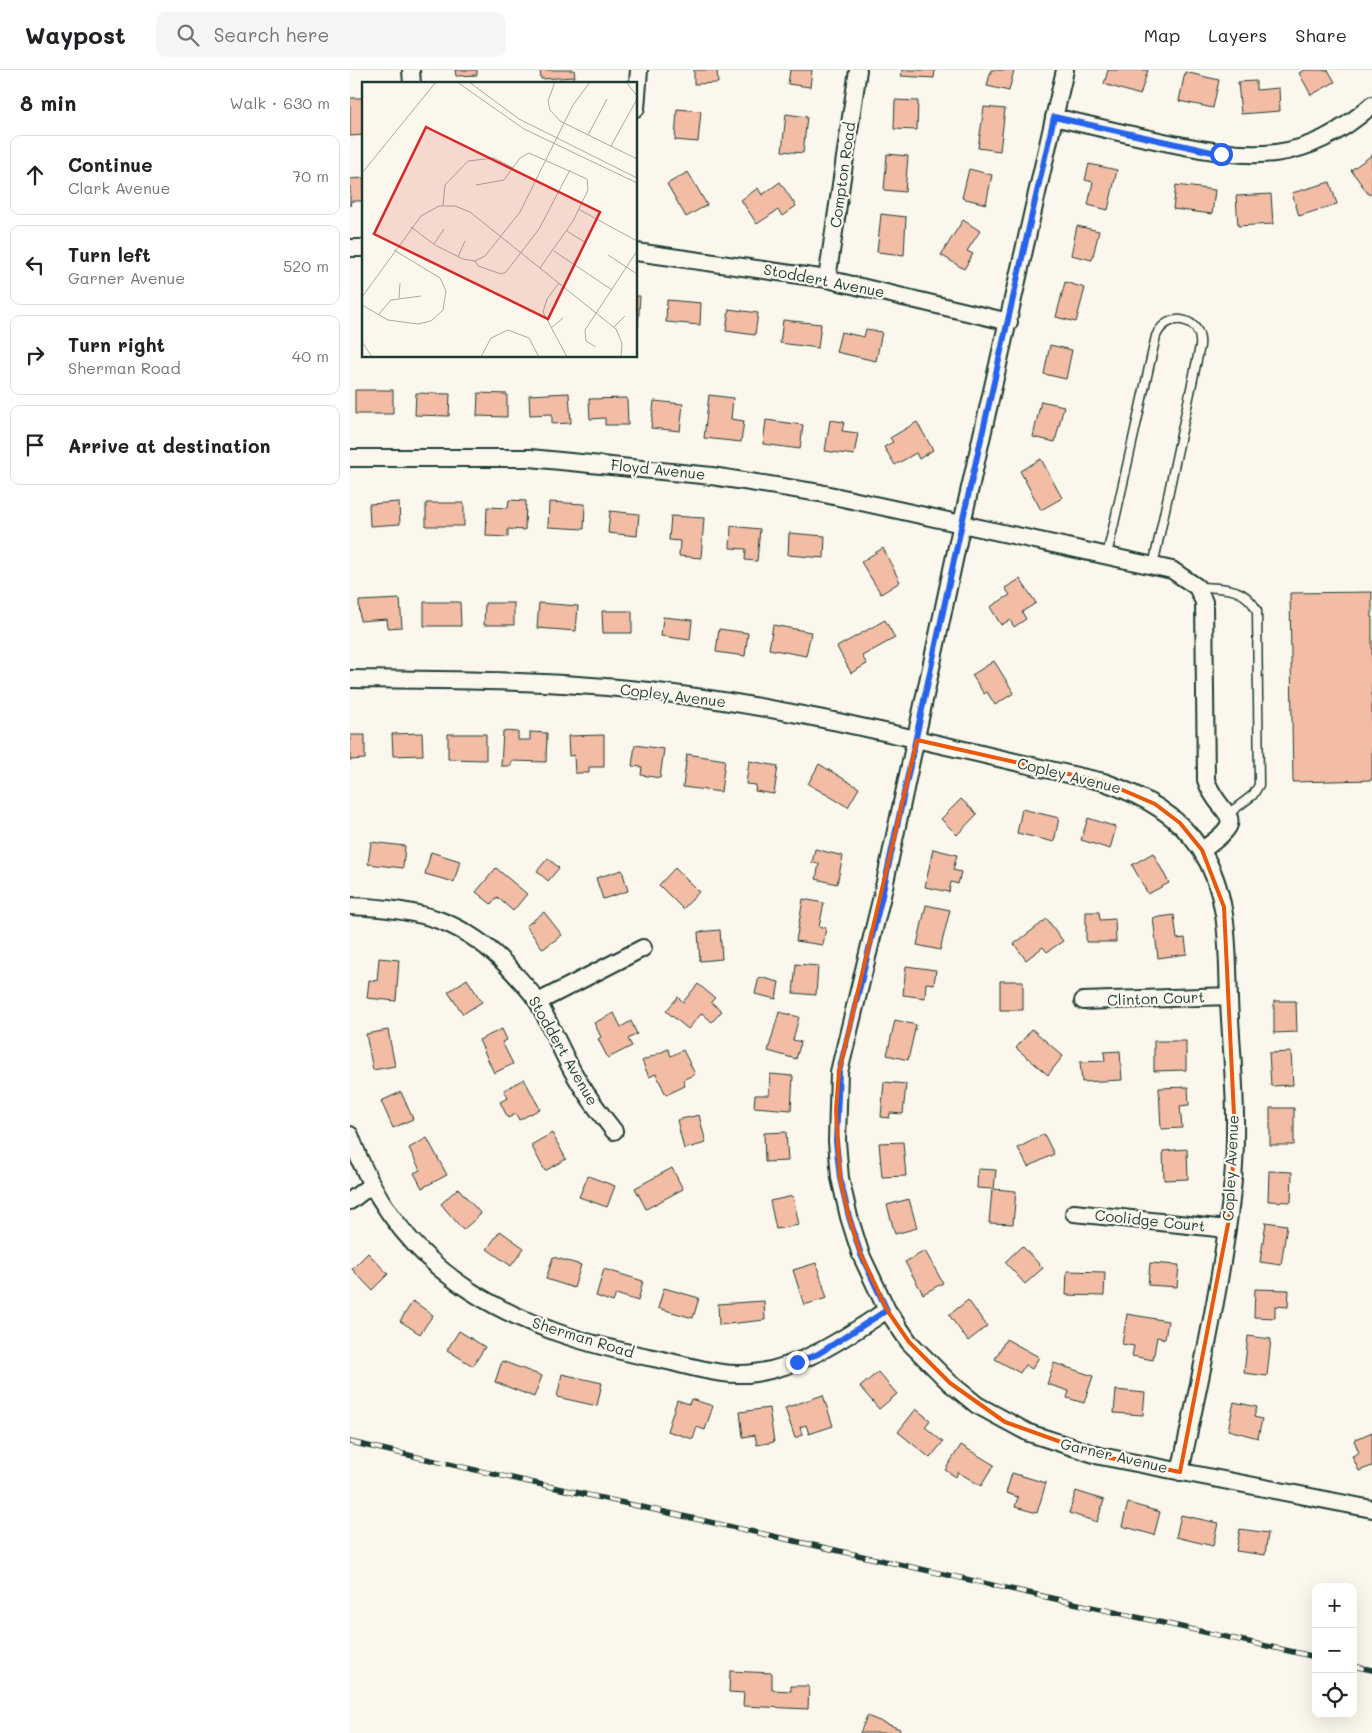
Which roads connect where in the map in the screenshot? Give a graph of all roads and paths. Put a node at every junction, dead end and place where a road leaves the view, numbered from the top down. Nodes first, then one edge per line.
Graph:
1 (639, 70) edge
2 (858, 70) edge
3 (1064, 70) edge
4 (638, 83) edge
5 (1372, 106) edge
6 (1054, 117) junction
7 (638, 252) edge
8 (827, 279) junction
9 (1009, 322) junction
10 (350, 458) edge
11 (962, 523) junction
12 (1107, 556) junction
13 (1153, 566) junction
14 (1197, 587) junction
15 (350, 679) edge
16 (917, 740) junction
17 (1228, 814) junction
18 (1202, 850) junction
19 (350, 906) edge
20 (643, 948) dead end
21 (1229, 996) junction
22 (1083, 1001) dead end
23 (538, 1002) junction
24 (614, 1131) dead end
25 (350, 1135) edge
26 (371, 1185) junction
27 (350, 1201) edge
28 (1074, 1213) dead end
29 (1227, 1229) junction
30 (887, 1310) junction
31 (1180, 1472) junction
32 (1372, 1509) edge

1 - 4 street
2 - 8 street, Compton Road
3 - 6 street, Garner Avenue
5 - 6 street
6 - 9 street, Garner Avenue
7 - 8 street, Stoddert Avenue
8 - 9 street, Stoddert Avenue
9 - 11 street, Garner Avenue
10 - 11 street, Floyd Avenue
11 - 12 street, Floyd Avenue
11 - 16 street, Garner Avenue
12 - 13 street, Floyd Avenue
12 - 13 lane
13 - 14 street, Floyd Avenue
14 - 17 street
14 - 17 lane
15 - 16 street, Copley Avenue
16 - 18 street, Copley Avenue
16 - 30 street, Garner Avenue
17 - 18 street
18 - 21 street, Copley Avenue
19 - 23 street, Stoddert Avenue
20 - 23 street
21 - 22 street, Clinton Court
21 - 29 street, Copley Avenue
23 - 24 street, Stoddert Avenue
25 - 26 street, Sherman Road
26 - 27 street
26 - 30 street, Sherman Road
28 - 29 street, Coolidge Court
29 - 31 street, Copley Avenue
30 - 31 street, Garner Avenue
31 - 32 street, Garner Avenue

